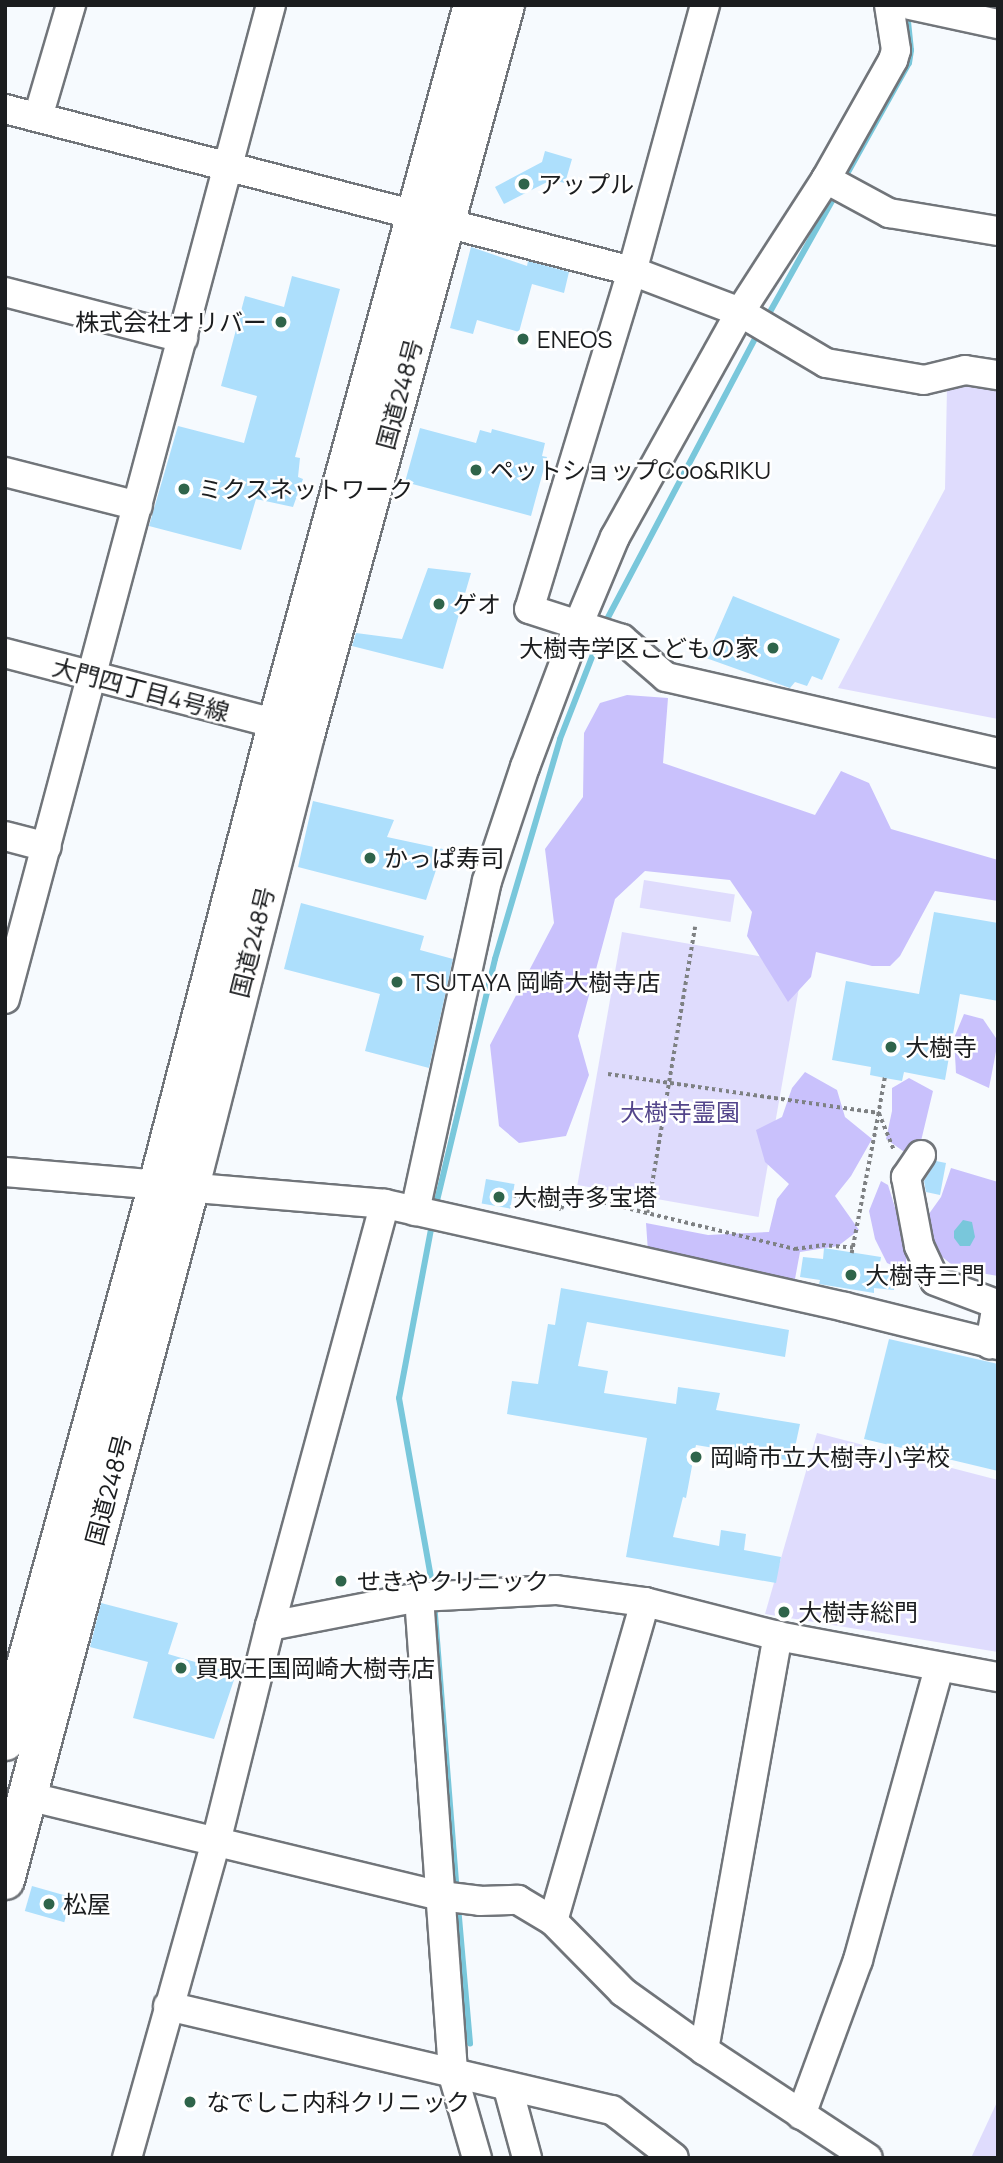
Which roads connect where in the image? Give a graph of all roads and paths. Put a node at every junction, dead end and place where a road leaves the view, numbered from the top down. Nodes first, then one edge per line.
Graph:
1 (71, 5) edge
2 (271, 5) edge
3 (473, 5) edge
4 (505, 5) edge
5 (705, 5) edge
6 (889, 5) edge
7 (917, 7) edge
8 (998, 24) edge
9 (5, 109) edge
10 (38, 117) junction
11 (227, 166) junction
12 (827, 179) junction
13 (432, 217) junction
14 (998, 231) edge
15 (632, 271) junction
16 (5, 292) edge
17 (740, 312) junction
18 (183, 338) junction
19 (998, 375) edge
20 (5, 471) edge
21 (138, 506) junction
22 (579, 623) junction
23 (5, 653) edge
24 (92, 676) junction
25 (277, 724) junction
26 (998, 753) edge
27 (5, 836) edge
28 (47, 847) junction
29 (695, 927) dead end
30 (5, 998) edge
31 (608, 1074) dead end
32 (885, 1078) dead end
33 (670, 1084) junction
34 (879, 1113) junction
35 (913, 1166) joint
36 (5, 1172) edge
37 (173, 1187) junction
38 (513, 1195) dead end
39 (385, 1205) junction
40 (415, 1211) junction
41 (647, 1213) junction
42 (994, 1344) edge
43 (419, 1597) junction
44 (645, 1602) junction
45 (270, 1626) junction
46 (778, 1636) junction
47 (939, 1668) junction
48 (998, 1677) edge
49 (5, 1741) edge
50 (27, 1796) junction
51 (216, 1842) junction
52 (5, 1880) edge
53 (441, 1896) junction
54 (553, 1921) junction
55 (169, 2006) junction
56 (704, 2050) junction
57 (453, 2075) junction
58 (508, 2088) junction
59 (801, 2115) junction
60 (127, 2158) edge
61 (477, 2158) edge
62 (527, 2158) edge
63 (674, 2158) edge
64 (868, 2158) edge

1 - 10 street
2 - 11 street
3 - 13 highway, 国道248号
4 - 13 highway, 国道248号
5 - 15 street
6 - 12 street
7 - 8 street
9 - 10 street
10 - 11 street
11 - 13 street
11 - 18 street
12 - 14 street
12 - 17 street
13 - 15 street
13 - 25 highway, 国道248号
13 - 37 highway, 国道248号
15 - 17 street
15 - 22 street
16 - 18 street
17 - 19 street
17 - 22 street
18 - 21 street
20 - 21 street
21 - 24 street
22 - 26 street
22 - 40 street
23 - 24 street, 大門四丁目4号線
24 - 25 street, 大門四丁目4号線
24 - 28 street
25 - 37 highway, 国道248号
27 - 28 street
28 - 30 street
29 - 33 path
31 - 33 path
32 - 34 path
33 - 34 path
33 - 41 path
34 - 35 path
34 - 41 path
35 - 42 street
36 - 37 street
37 - 39 street
37 - 49 highway, 国道248号
37 - 50 highway, 国道248号
38 - 41 path
39 - 40 street
39 - 45 street
40 - 42 street
43 - 44 street
43 - 45 street
43 - 53 street
44 - 46 street
44 - 54 street
45 - 51 street
46 - 47 street
46 - 56 street
47 - 48 street
47 - 59 street
50 - 51 street
50 - 52 highway, 国道248号
51 - 53 street
51 - 55 street
53 - 54 street
53 - 57 street
54 - 56 street
55 - 57 street
55 - 60 street
56 - 59 street
57 - 58 street
57 - 61 street
58 - 62 street
58 - 63 street
59 - 64 street

